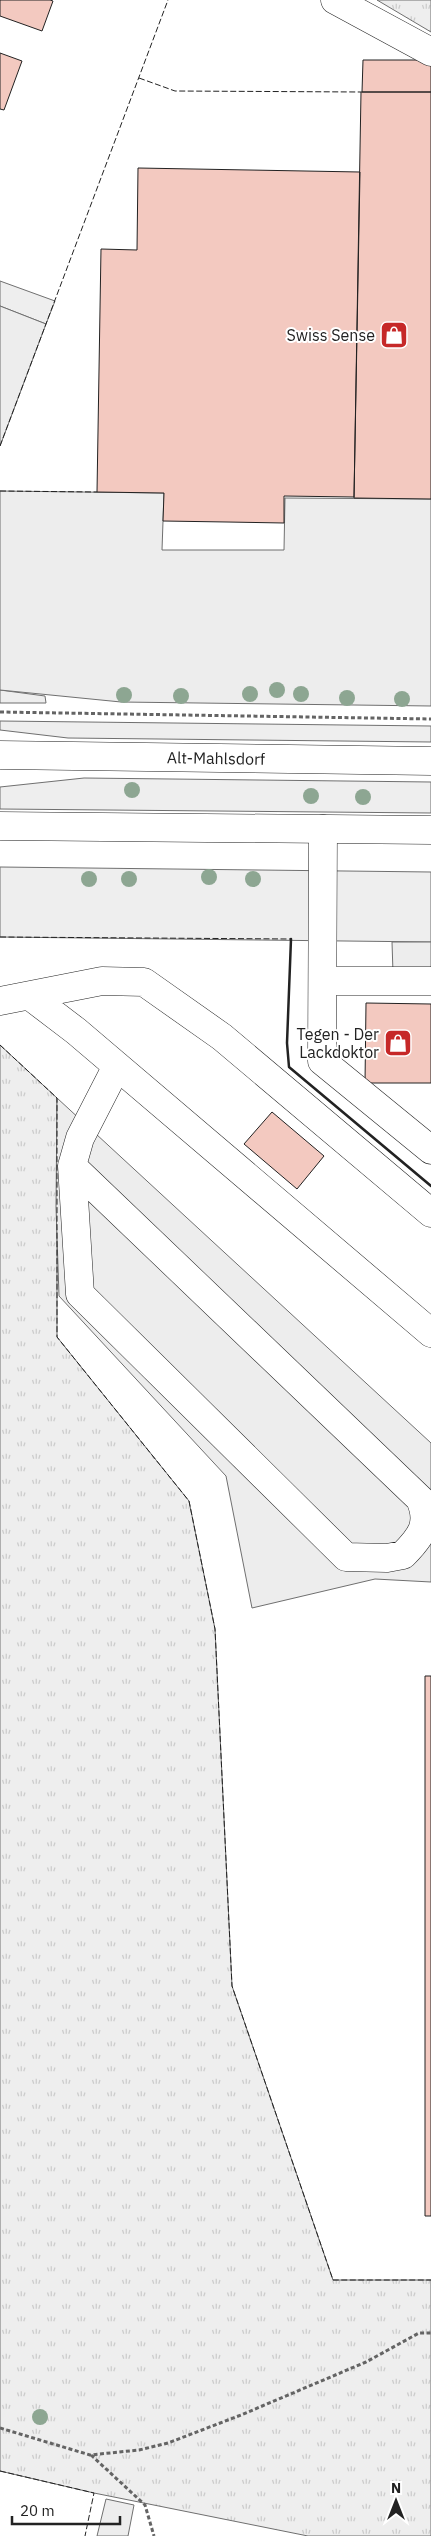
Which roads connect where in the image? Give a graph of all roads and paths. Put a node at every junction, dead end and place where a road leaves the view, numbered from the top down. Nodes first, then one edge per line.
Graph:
1 (334, 0) edge
2 (431, 52) edge
3 (0, 712) edge
4 (431, 720) edge
5 (0, 755) edge
6 (431, 761) edge
7 (0, 826) edge
8 (323, 829) junction
9 (431, 830) edge
10 (324, 981) junction
11 (431, 981) edge
12 (30, 996) junction
13 (0, 1001) edge
14 (117, 1066) junction
15 (431, 1150) edge
16 (72, 1166) junction
17 (431, 1213) edge
18 (431, 1333) edge
19 (431, 2333) edge
20 (0, 2428) edge
21 (90, 2455) junction
22 (154, 2536) edge

1 - 2 main road
3 - 4 path
5 - 6 main road, Alt-Mahlsdorf
7 - 8 main road
8 - 9 main road
8 - 10 main road
10 - 11 main road
10 - 15 main road
12 - 13 main road
12 - 14 main road
12 - 17 main road
14 - 16 main road
14 - 18 main road
16 - 16 main road
19 - 21 path
20 - 21 path
21 - 22 path

